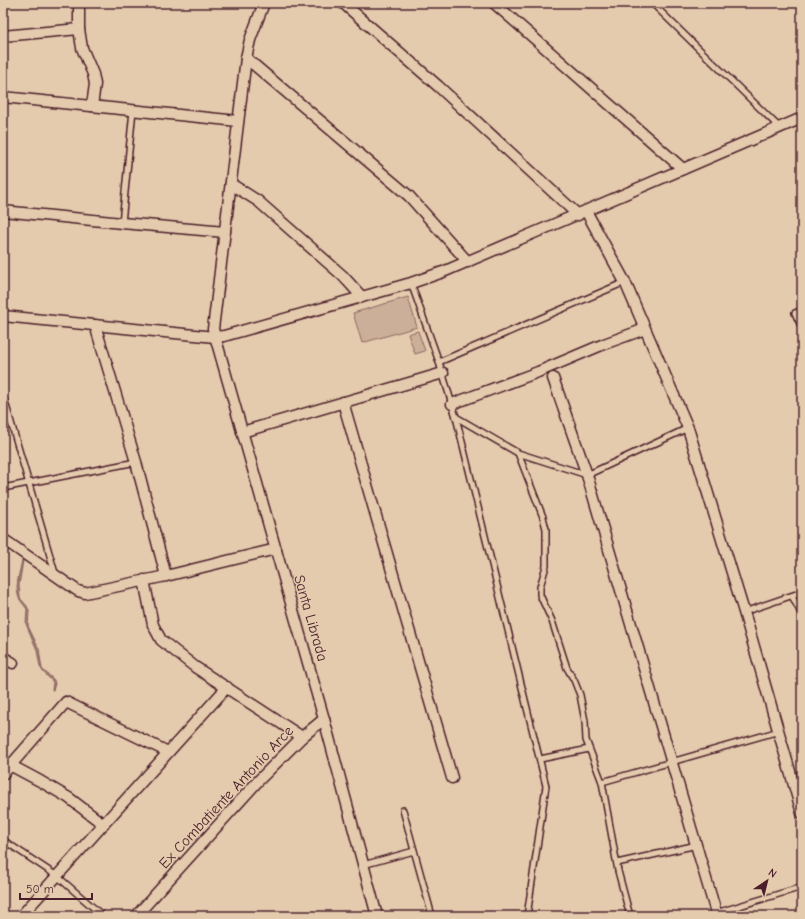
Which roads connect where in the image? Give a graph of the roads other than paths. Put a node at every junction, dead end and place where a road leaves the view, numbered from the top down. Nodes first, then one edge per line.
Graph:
1 (79, 3) edge
2 (264, 3) edge
3 (343, 3) edge
4 (494, 3) edge
5 (652, 3) edge
6 (79, 29) junction
7 (3, 36) edge
8 (246, 58) junction
9 (3, 97) edge
10 (92, 106) junction
11 (132, 110) junction
12 (802, 118) edge
13 (238, 121) junction
14 (780, 128) junction
15 (683, 170) junction
16 (231, 184) junction
17 (3, 211) edge
18 (582, 213) junction
19 (122, 224) junction
20 (225, 232) junction
21 (468, 262) junction
22 (625, 282) junction
23 (411, 283) junction
24 (362, 297) junction
25 (802, 310) edge
26 (3, 316) edge
27 (95, 325) junction
28 (802, 328) edge
29 (645, 329) junction
30 (214, 333) junction
31 (439, 362) junction
32 (443, 373) junction
33 (553, 378) dead end
34 (3, 396) edge
35 (343, 402) junction
36 (452, 404) junction
37 (456, 417) junction
38 (688, 428) junction
39 (242, 432) junction
40 (518, 453) junction
41 (136, 462) junction
42 (587, 475) junction
43 (28, 482) junction
44 (3, 488) edge
45 (3, 539) edge
46 (276, 549) junction
47 (56, 576) junction
48 (166, 576) junction
49 (144, 580) junction
50 (802, 592) edge
51 (792, 596) junction
52 (744, 612) junction
53 (802, 615) edge
54 (3, 656) edge
55 (13, 663) dead end
56 (227, 688) junction
57 (324, 719) junction
58 (779, 731) junction
59 (302, 737) junction
60 (589, 749) junction
61 (168, 752) junction
62 (540, 759) junction
63 (672, 762) junction
64 (10, 765) junction
65 (3, 774) edge
66 (452, 778) dead end
67 (602, 782) junction
68 (799, 791) edge
69 (403, 810) dead end
70 (802, 813) edge
71 (102, 824) junction
72 (3, 840) edge
73 (697, 845) junction
74 (414, 851) junction
75 (617, 863) junction
76 (363, 865) junction
77 (57, 876) junction
78 (802, 887) edge
79 (717, 914) edge
80 (21, 916) edge
81 (103, 916) edge
82 (136, 916) edge
83 (377, 916) edge
84 (432, 916) edge
85 (527, 916) edge
86 (630, 916) edge

1 - 6 street
2 - 8 street
3 - 18 street
4 - 15 street
5 - 14 lane
6 - 7 street
6 - 10 street
8 - 13 street
8 - 21 street
9 - 10 street
10 - 11 street
11 - 13 street
11 - 19 lane
12 - 14 street
13 - 16 street
14 - 15 street
15 - 18 street
16 - 20 street
16 - 24 street
17 - 19 street
18 - 21 street
18 - 22 street
19 - 20 street
20 - 30 street
21 - 23 street
22 - 29 street
22 - 31 lane
23 - 24 street
23 - 31 lane
24 - 30 street
25 - 28 lane
26 - 27 street
27 - 30 street
27 - 41 street
29 - 36 street
29 - 38 street
30 - 39 street, Santa Librada
31 - 32 lane
32 - 35 street
32 - 36 lane
33 - 42 street
34 - 43 lane
35 - 39 street
35 - 66 street
36 - 37 lane
37 - 40 lane
37 - 62 lane
38 - 42 lane
38 - 52 street
39 - 46 street, Santa Librada
40 - 42 lane
40 - 60 lane
41 - 43 lane
41 - 48 street
42 - 63 street
43 - 44 lane
43 - 47 lane
45 - 47 street
46 - 48 street
46 - 57 street, Santa Librada
47 - 49 street
48 - 49 street
49 - 56 street
50 - 51 lane
51 - 52 lane
51 - 53 lane
52 - 58 street
54 - 55 street
56 - 59 street
56 - 61 street
57 - 59 street, Ex Combatiente Antonio Arce
57 - 76 street, Santa Librada
58 - 63 lane
58 - 68 street
59 - 82 street, Ex Combatiente Antonio Arce
60 - 62 lane
60 - 67 lane
61 - 64 street
61 - 71 street
62 - 85 lane
63 - 67 lane
63 - 73 street
64 - 65 street
64 - 71 street
67 - 75 lane
68 - 70 street
69 - 74 lane
71 - 77 street
72 - 77 lane
73 - 75 lane
73 - 79 street
74 - 76 lane
74 - 84 lane
75 - 86 lane
76 - 83 street, Santa Librada
77 - 80 street
77 - 81 lane
78 - 79 lane

